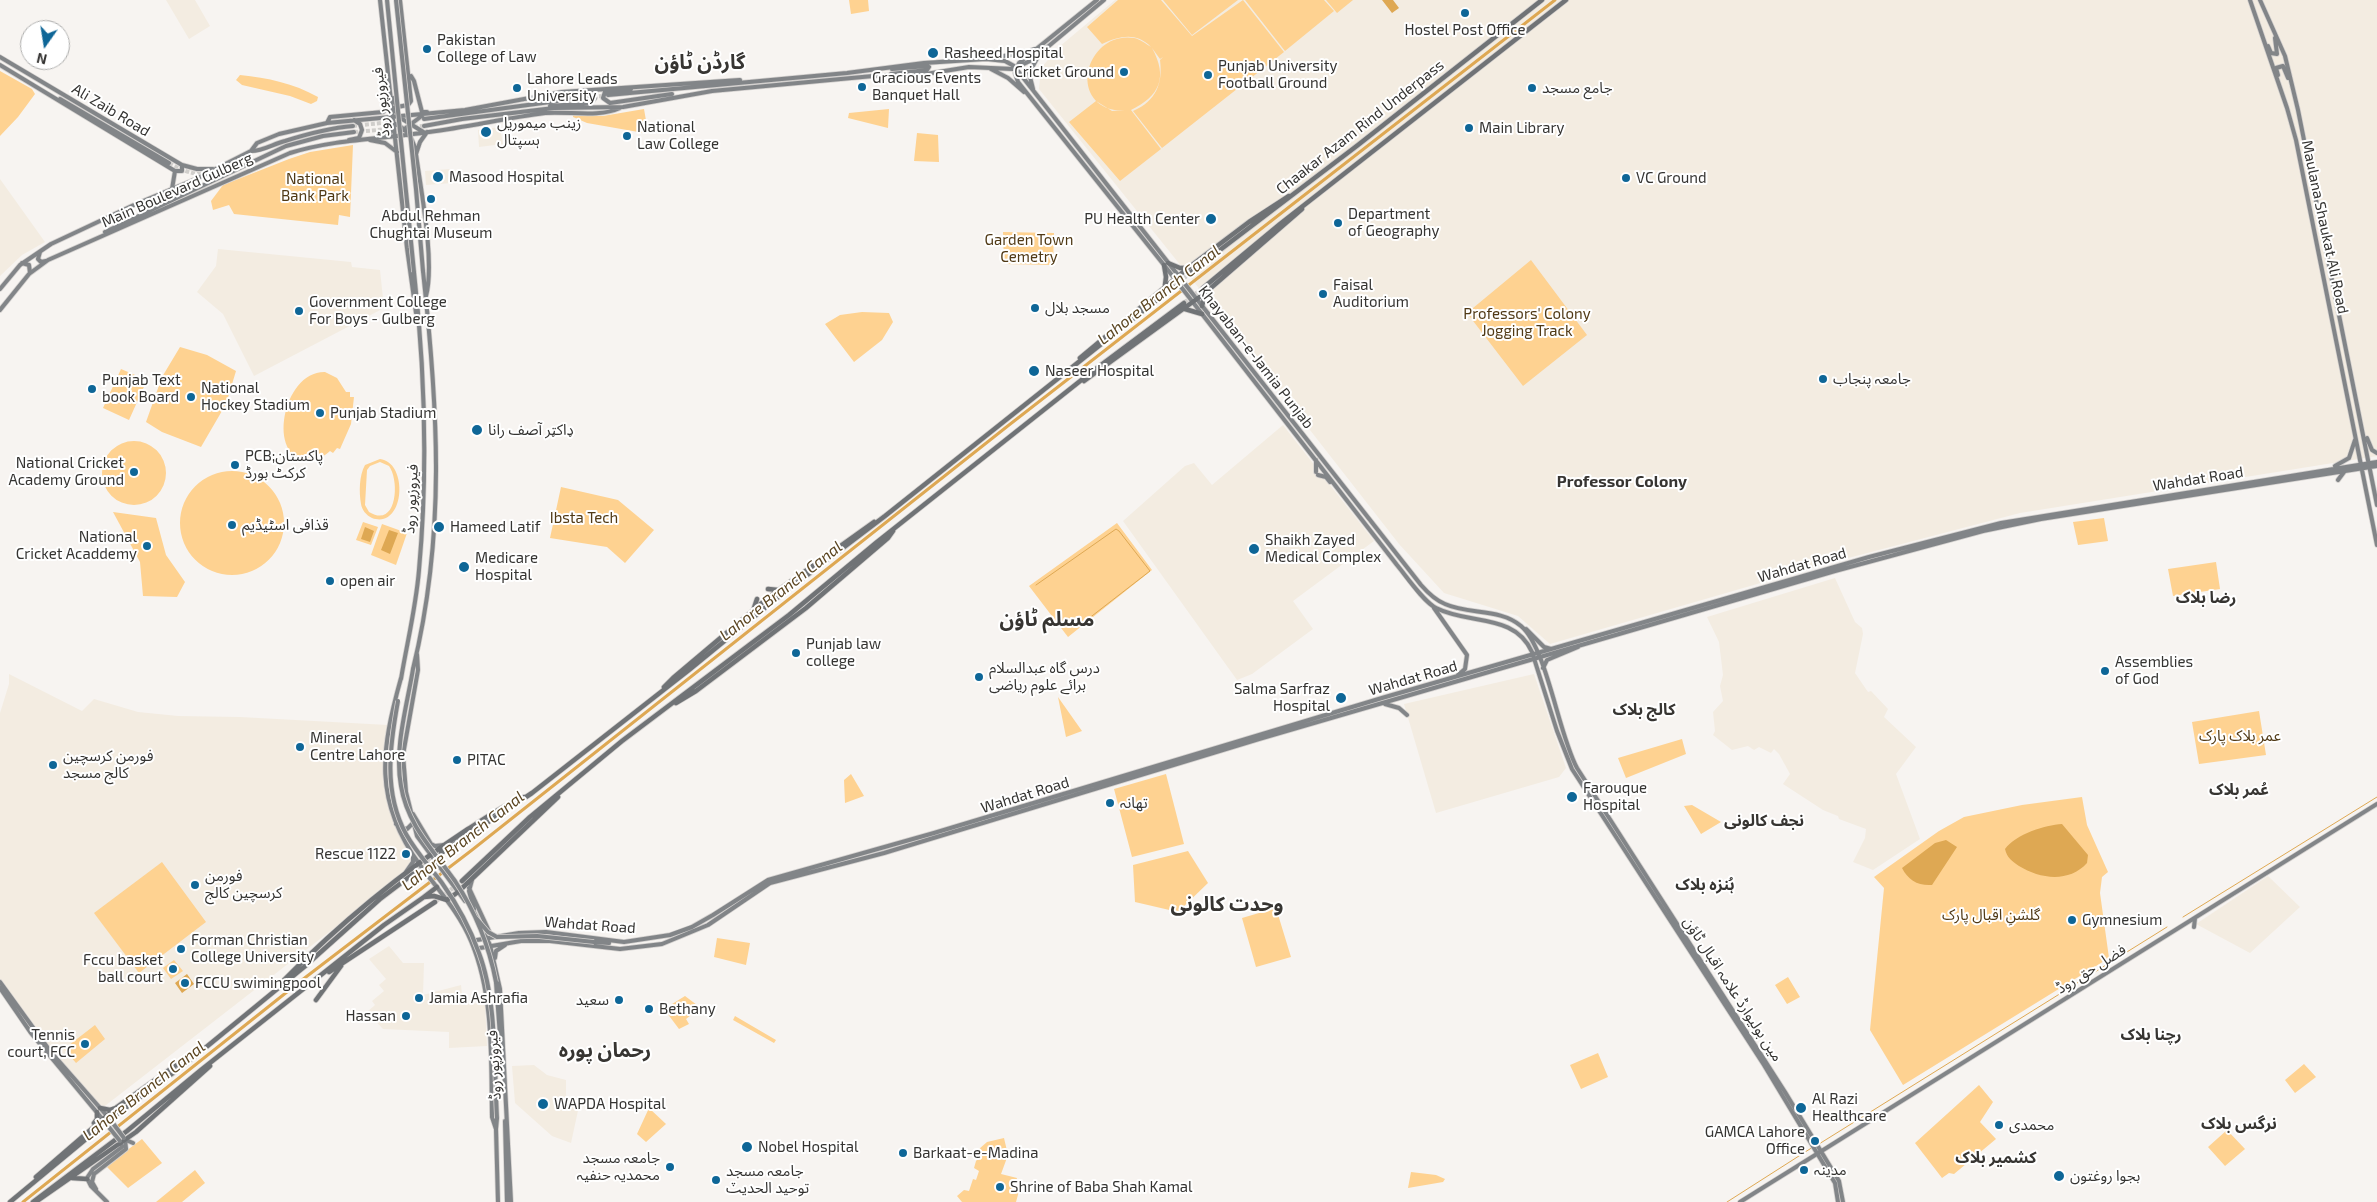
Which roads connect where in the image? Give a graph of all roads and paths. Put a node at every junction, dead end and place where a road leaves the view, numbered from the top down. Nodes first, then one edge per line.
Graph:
1 (380, 0) edge
2 (387, 0) edge
3 (396, 0) edge
4 (400, 0) edge
5 (1097, 0) edge
6 (1104, 0) edge
7 (1542, 0) edge
8 (1566, 0) edge
9 (2250, 0) edge
10 (2260, 0) edge
11 (2254, 12) junction
12 (2268, 17) junction
13 (1039, 50) junction
14 (0, 57) edge
15 (986, 59) junction
16 (0, 65) edge
17 (985, 67) junction
18 (885, 68) junction
19 (1016, 68) junction
20 (409, 74) junction
21 (886, 75) junction
22 (748, 81) junction
23 (670, 84) junction
24 (40, 88) junction
25 (390, 89) junction
26 (1033, 90) junction
27 (689, 93) junction
28 (1026, 93) junction
29 (608, 95) tunnel mouth
30 (587, 97) tunnel mouth
31 (499, 104) junction
32 (622, 107) junction
33 (2288, 108) junction
34 (2298, 110) junction
35 (451, 111) junction
36 (501, 114) junction
37 (400, 117) junction
38 (424, 117) junction
39 (383, 119) junction
40 (354, 120) junction
41 (394, 120) junction
42 (327, 123) junction
43 (411, 124) junction
44 (353, 126) tunnel mouth
45 (424, 126) tunnel mouth
46 (405, 128) junction
47 (354, 132) tunnel mouth
48 (426, 133) junction
49 (409, 134) junction
50 (395, 136) junction
51 (385, 137) junction
52 (368, 140) junction
53 (343, 142) junction
54 (251, 151) junction
55 (397, 152) junction
56 (416, 154) junction
57 (169, 163) tunnel mouth
58 (247, 163) junction
59 (182, 165) junction
60 (215, 169) junction
61 (175, 171) junction
62 (220, 173) tunnel mouth
63 (172, 189) junction
64 (1307, 202) junction
65 (89, 241) junction
66 (40, 251) junction
67 (48, 260) junction
68 (22, 263) junction
69 (1166, 264) junction
70 (1189, 270) junction
71 (30, 274) junction
72 (1176, 278) junction
73 (1165, 287) junction
74 (1173, 287) tunnel mouth
75 (1203, 288) tunnel mouth
76 (0, 289) edge
77 (1206, 293) junction
78 (426, 298) junction
79 (1195, 301) junction
80 (1184, 303) tunnel mouth
81 (1202, 306) junction
82 (1185, 309) junction
83 (0, 310) edge
84 (1202, 314) junction
85 (418, 320) junction
86 (1059, 378) junction
87 (1074, 386) junction
88 (2363, 429) junction
89 (2355, 430) junction
90 (2377, 453) edge
91 (1316, 460) junction
92 (2377, 462) edge
93 (2370, 465) junction
94 (2361, 466) junction
95 (2377, 466) edge
96 (1325, 467) junction
97 (2326, 469) junction
98 (2350, 471) junction
99 (2344, 472) junction
100 (2336, 473) junction
101 (2376, 474) edge
102 (2363, 476) junction
103 (2374, 481) junction
104 (1338, 488) junction
105 (2377, 505) edge
106 (885, 516) junction
107 (2377, 545) edge
108 (768, 589) dead end
109 (778, 590) junction
110 (757, 598) dead end
111 (1435, 599) junction
112 (1432, 605) junction
113 (754, 609) junction
114 (1522, 626) junction
115 (1640, 626) junction
116 (1580, 646) junction
117 (1553, 650) junction
118 (417, 654) junction
119 (1537, 657) junction
120 (1542, 668) junction
121 (401, 678) junction
122 (1458, 679) junction
123 (1400, 693) junction
124 (657, 696) junction
125 (1402, 698) junction
126 (1383, 704) junction
127 (1407, 715) dead end
128 (1559, 730) junction
129 (566, 788) junction
130 (532, 793) junction
131 (2377, 804) edge
132 (412, 812) junction
133 (412, 819) junction
134 (394, 821) junction
135 (418, 822) junction
136 (419, 839) junction
137 (446, 844) junction
138 (441, 853) tunnel mouth
139 (413, 855) junction
140 (430, 855) junction
141 (418, 863) junction
142 (406, 872) junction
143 (413, 874) tunnel mouth
144 (472, 880) junction
145 (462, 881) tunnel mouth
146 (437, 887) junction
147 (469, 888) junction
148 (458, 892) junction
149 (753, 892) junction
150 (424, 897) junction
151 (447, 900) junction
152 (435, 902) tunnel mouth
153 (474, 913) junction
154 (2197, 916) junction
155 (2194, 927) dead end
156 (488, 929) junction
157 (503, 935) junction
158 (488, 936) junction
159 (471, 941) junction
160 (624, 942) junction
161 (509, 943) junction
162 (490, 945) junction
163 (474, 949) junction
164 (343, 963) junction
165 (495, 963) junction
166 (481, 970) junction
167 (317, 980) junction
168 (0, 982) edge
169 (0, 988) edge
170 (272, 991) junction
171 (316, 1000) dead end
172 (222, 1032) junction
173 (214, 1061) junction
174 (117, 1108) junction
175 (98, 1110) junction
176 (106, 1118) junction
177 (91, 1129) junction
178 (496, 1129) junction
179 (123, 1140) junction
180 (133, 1143) dead end
181 (1813, 1144) junction
182 (1820, 1150) junction
183 (1816, 1152) junction
184 (72, 1178) junction
185 (78, 1178) junction
186 (87, 1179) junction
187 (80, 1185) dead end
188 (21, 1193) junction
189 (99, 1194) junction
190 (10, 1202) edge
191 (34, 1202) edge
192 (107, 1202) edge
193 (498, 1202) edge
194 (507, 1202) edge
195 (511, 1202) edge
196 (1740, 1202) edge
197 (1838, 1202) edge
198 (1843, 1202) edge

1 - 25 main road, فیروزپور روڈ
2 - 85 main road, فیروزپور روڈ, bridge
3 - 78 main road, فیروزپور روڈ, bridge
4 - 20 main road, فیروزپور روڈ
5 - 13 main road
6 - 13 main road
7 - 70 highway, Chaakar Azam Rind Underpass
8 - 64 highway
9 - 11 main road, Maulana Shaukat Ali Road
10 - 12 main road, Maulana Shaukat Ali Road
11 - 12 main road
11 - 33 main road, Maulana Shaukat Ali Road
12 - 34 main road, Maulana Shaukat Ali Road
13 - 15 main road
13 - 19 main road
13 - 26 main road
14 - 59 main road, Ali Zaib Road
15 - 18 main road
15 - 19 main road
16 - 24 main road, Ali Zaib Road
17 - 19 main road
17 - 21 main road
17 - 28 main road
18 - 21 main road
18 - 22 main road
19 - 26 main road, Khayaban-e-Jamia Punjab
19 - 28 main road, Khayaban-e-Jamia Punjab
20 - 25 main road
20 - 35 main road, فیروزپور روڈ
21 - 27 main road
22 - 23 main road
22 - 29 main road
23 - 27 main road
23 - 31 main road
24 - 57 main road
24 - 61 main road, Ali Zaib Road
25 - 37 main road
25 - 41 main road, فیروزپور روڈ
25 - 42 main road
26 - 69 main road, Khayaban-e-Jamia Punjab
27 - 32 main road
28 - 69 main road, Khayaban-e-Jamia Punjab
30 - 38 main road
31 - 35 main road
31 - 36 main road
32 - 36 main road
32 - 48 main road, Main Boulevard Gulberg
33 - 34 main road
33 - 89 main road, Maulana Shaukat Ali Road
34 - 88 main road, Maulana Shaukat Ali Road
35 - 38 main road
36 - 45 main road
37 - 38 main road
37 - 41 main road
37 - 43 main road
38 - 43 main road
39 - 40 main road, Main Boulevard Gulberg
39 - 41 main road, Main Boulevard Gulberg
39 - 51 main road
40 - 42 main road, Main Boulevard Gulberg
40 - 53 main road
41 - 46 main road
41 - 50 main road, فیروزپور روڈ
42 - 54 main road, Main Boulevard Gulberg
43 - 46 main road
43 - 48 main road
44 - 54 main road
46 - 49 main road, فیروزپور روڈ
46 - 50 main road
47 - 58 main road
48 - 49 main road, Main Boulevard Gulberg
48 - 56 main road
49 - 50 main road, Main Boulevard Gulberg
49 - 56 main road, فیروزپور روڈ
50 - 51 main road, Main Boulevard Gulberg
50 - 55 main road, فیروزپور روڈ
51 - 52 main road, Main Boulevard Gulberg
52 - 53 main road, Main Boulevard Gulberg
52 - 55 main road
53 - 65 main road, Main Boulevard Gulberg
54 - 60 main road, Main Boulevard Gulberg
55 - 85 main road, فیروزپور روڈ
56 - 78 main road, فیروزپور روڈ
58 - 62 main road
58 - 65 main road
59 - 60 main road, Ali Zaib Road
59 - 61 main road
60 - 63 main road, Main Boulevard Gulberg
61 - 63 main road
63 - 66 main road, Main Boulevard Gulberg
64 - 75 highway
64 - 77 highway
65 - 67 main road, Main Boulevard Gulberg
66 - 67 main road
66 - 68 main road, Main Boulevard Gulberg
67 - 71 main road, Main Boulevard Gulberg
68 - 71 main road
68 - 76 main road, Main Boulevard Gulberg
69 - 70 highway
69 - 72 main road, Khayaban-e-Jamia Punjab
69 - 73 highway
70 - 72 highway, Chaakar Azam Rind Underpass
71 - 83 main road, Main Boulevard Gulberg
72 - 73 highway, Chaakar Azam Rind Underpass
72 - 79 main road, Khayaban-e-Jamia Punjab
73 - 86 highway, Chaakar Azam Rind Underpass
74 - 86 highway
77 - 79 highway
77 - 81 highway
78 - 118 main road, فیروزپور روڈ
79 - 81 main road, Khayaban-e-Jamia Punjab
79 - 82 highway
79 - 84 main road, Khayaban-e-Jamia Punjab
80 - 87 highway
81 - 96 main road, Khayaban-e-Jamia Punjab
82 - 84 highway
82 - 87 highway
84 - 91 main road, Khayaban-e-Jamia Punjab
85 - 121 main road, فیروزپور روڈ
86 - 106 highway
87 - 129 highway
88 - 90 main road
88 - 93 main road, Maulana Shaukat Ali Road
89 - 94 main road, Maulana Shaukat Ali Road
89 - 97 main road
91 - 96 main road, Khayaban-e-Jamia Punjab
91 - 104 main road
92 - 93 main road, Wahdat Road
93 - 94 main road, Wahdat Road
93 - 95 main road, Wahdat Road
93 - 103 main road, Maulana Shaukat Ali Road
94 - 97 main road, Wahdat Road
94 - 98 main road, Wahdat Road
94 - 102 main road, Maulana Shaukat Ali Road
96 - 104 main road, Khayaban-e-Jamia Punjab
96 - 111 main road, Khayaban-e-Jamia Punjab
97 - 115 main road, Wahdat Road
98 - 99 main road, Wahdat Road
98 - 102 main road
99 - 100 main road, Wahdat Road
99 - 100 main road
100 - 115 main road, Wahdat Road
101 - 103 main road
102 - 107 main road, Maulana Shaukat Ali Road
103 - 105 main road, Maulana Shaukat Ali Road
104 - 112 main road, Khayaban-e-Jamia Punjab
106 - 109 highway
106 - 124 highway
108 - 109 highway
109 - 113 highway
110 - 113 highway
111 - 112 main road
111 - 114 main road, Khayaban-e-Jamia Punjab
112 - 119 main road
112 - 122 main road, Khayaban-e-Jamia Punjab
113 - 124 highway
114 - 117 main road
114 - 119 main road
115 - 116 main road, Wahdat Road
115 - 117 main road, Wahdat Road
116 - 119 main road, Wahdat Road
116 - 120 main road
117 - 119 main road, Wahdat Road
118 - 132 main road, فیروزپور روڈ
118 - 153 main road, فیروزپور روڈ, bridge
119 - 120 main road, مین بولیوارڈ علامہ اقبال ٹاؤن
119 - 122 main road, Wahdat Road
119 - 128 main road, مین بولیوارڈ علامہ اقبال ٹاؤن
120 - 128 main road, مین بولیوارڈ علامہ اقبال ٹاؤن
121 - 134 main road, فیروزپور روڈ
121 - 178 main road, فیروزپور روڈ, bridge
122 - 123 main road, Wahdat Road
122 - 125 main road, Wahdat Road
123 - 125 main road
123 - 149 main road, Wahdat Road
124 - 130 highway
125 - 126 main road, Wahdat Road
126 - 127 main road
126 - 149 main road, Wahdat Road
128 - 181 main road, مین بولیوارڈ علامہ اقبال ٹاؤن
129 - 144 highway
129 - 145 highway
130 - 137 highway
130 - 138 highway
131 - 154 main road, فضل حق روڈ
132 - 133 main road, فیروزپور روڈ
132 - 135 main road
133 - 134 main road
133 - 136 main road, فیروزپور روڈ
134 - 139 main road, فیروزپور روڈ
135 - 136 main road
135 - 137 main road
136 - 140 main road, فیروزپور روڈ
137 - 140 highway
139 - 141 main road, فیروزپور روڈ
139 - 142 main road
140 - 141 highway
140 - 148 main road, فیروزپور روڈ
141 - 142 highway
141 - 146 main road, فیروزپور روڈ
142 - 170 highway
143 - 170 highway
144 - 147 main road
144 - 148 highway
146 - 150 highway
146 - 151 main road, فیروزپور روڈ
147 - 153 main road
147 - 156 main road
148 - 151 highway
148 - 153 main road, فیروزپور روڈ
149 - 160 main road, Wahdat Road
149 - 161 main road, Wahdat Road
150 - 151 highway
150 - 167 highway
151 - 159 main road, فیروزپور روڈ
152 - 164 highway
153 - 158 main road, فیروزپور روڈ
153 - 160 main road, bridge
153 - 194 main road, bridge
154 - 155 main road
154 - 182 main road, فضل حق روڈ
156 - 157 main road
156 - 158 main road
157 - 158 main road, Wahdat Road
157 - 160 main road, Wahdat Road
158 - 159 main road, Wahdat Road
158 - 162 main road, فیروزپور روڈ
159 - 163 main road, فیروزپور روڈ
161 - 162 main road, Wahdat Road
161 - 165 main road
162 - 163 main road, Wahdat Road
162 - 165 main road, فیروزپور روڈ
163 - 166 main road, فیروزپور روڈ
164 - 167 highway
164 - 171 highway
165 - 166 main road
165 - 195 main road, فیروزپور روڈ
166 - 178 main road, فیروزپور روڈ
167 - 173 highway
168 - 175 main road
169 - 175 main road
170 - 172 highway
172 - 174 highway
172 - 188 highway
173 - 179 highway
173 - 191 highway
174 - 175 highway
174 - 176 highway
175 - 176 main road
175 - 177 highway
176 - 177 highway
176 - 179 main road, bridge
177 - 188 highway
178 - 193 main road, فیروزپور روڈ
179 - 180 main road
179 - 184 highway
179 - 186 main road
179 - 189 main road
181 - 182 main road, مین بولیوارڈ علامہ اقبال ٹاؤن
181 - 183 main road
182 - 183 main road, فضل حق روڈ
182 - 198 main road, مین بولیوارڈ علامہ اقبال ٹاؤن
183 - 196 main road, فضل حق روڈ
183 - 197 main road
184 - 185 highway
184 - 191 highway
185 - 186 highway
185 - 187 highway
186 - 189 main road
188 - 190 highway
189 - 192 main road

